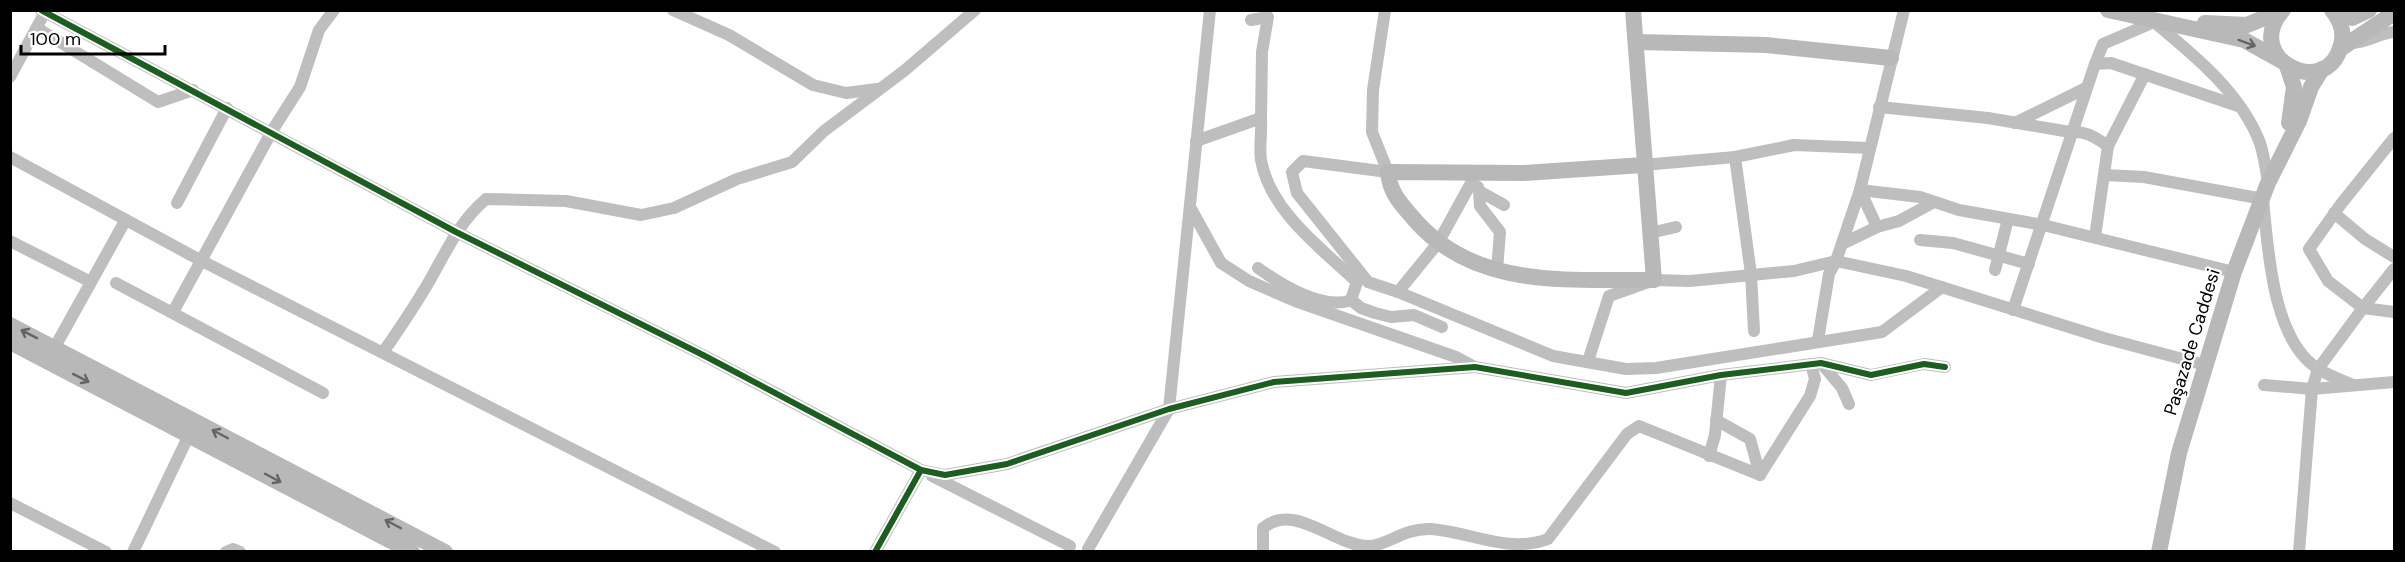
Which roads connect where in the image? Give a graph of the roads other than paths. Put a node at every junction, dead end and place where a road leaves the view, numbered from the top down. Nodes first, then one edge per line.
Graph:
1 (334, 10) edge
2 (672, 10) edge
3 (975, 10) edge
4 (1210, 10) edge
5 (1385, 10) edge
6 (1633, 10) edge
7 (1904, 10) edge
8 (2108, 10) edge
9 (2141, 10) edge
10 (2282, 10) edge
11 (2332, 10) edge
12 (2369, 10) edge
13 (43, 11) edge
14 (2394, 13) edge
15 (1269, 14) edge
16 (1251, 20) dead end
17 (2154, 22) junction
18 (37, 28) junction
19 (2394, 32) edge
20 (1637, 42) junction
21 (2345, 46) junction
22 (1891, 58) junction
23 (2283, 63) junction
24 (2095, 64) junction
25 (2322, 69) junction
26 (2145, 74) junction
27 (10, 77) edge
28 (881, 88) junction
29 (2086, 88) junction
30 (193, 90) junction
31 (2238, 106) junction
32 (1879, 107) junction
33 (227, 108) junction
34 (1261, 118) junction
35 (2015, 123) junction
36 (272, 132) junction
37 (2070, 132) junction
38 (2394, 138) edge
39 (1196, 141) junction
40 (2108, 146) junction
41 (1869, 148) junction
42 (2285, 151) junction
43 (10, 157) edge
44 (1735, 157) junction
45 (1643, 165) junction
46 (1388, 172) junction
47 (1476, 174) junction
48 (2104, 175) junction
49 (1860, 190) junction
50 (1479, 191) junction
51 (2266, 191) junction
52 (1934, 202) junction
53 (177, 203) dead end
54 (1504, 206) dead end
55 (1190, 207) junction
56 (2334, 213) junction
57 (2008, 219) junction
58 (125, 221) junction
59 (2043, 225) junction
60 (1877, 226) junction
61 (1676, 227) dead end
62 (456, 232) junction
63 (1650, 232) junction
64 (2095, 237) junction
65 (1920, 240) dead end
66 (10, 241) edge
67 (1438, 243) junction
68 (1842, 244) junction
69 (1998, 255) junction
70 (2394, 256) edge
71 (200, 260) junction
72 (1836, 261) junction
73 (2029, 264) junction
74 (1258, 268) dead end
75 (2394, 268) edge
76 (1497, 270) junction
77 (1995, 270) dead end
78 (2234, 272) junction
79 (1751, 274) junction
80 (1654, 280) junction
81 (91, 282) junction
82 (116, 283) dead end
83 (1942, 287) junction
84 (1398, 292) junction
85 (1351, 300) junction
86 (2363, 308) junction
87 (2013, 310) junction
88 (173, 312) junction
89 (2394, 312) edge
90 (10, 325) edge
91 (1442, 327) dead end
92 (1754, 331) dead end
93 (1818, 340) junction
94 (10, 342) edge
95 (384, 351) junction
96 (51, 354) junction
97 (1588, 361) junction
98 (1816, 363) junction
99 (2205, 365) junction
100 (1475, 367) junction
101 (1945, 367) dead end
102 (2318, 369) junction
103 (1721, 375) junction
104 (2394, 382) edge
105 (2353, 385) junction
106 (2264, 386) dead end
107 (2312, 388) junction
108 (323, 393) dead end
109 (1849, 404) dead end
110 (1169, 409) junction
111 (1716, 420) junction
112 (189, 435) junction
113 (1709, 456) junction
114 (921, 470) junction
115 (1760, 475) junction
116 (10, 503) edge
117 (1533, 548) edge
118 (1069, 549) edge
119 (1088, 550) edge
120 (106, 552) edge
121 (133, 552) edge
122 (226, 552) edge
123 (240, 552) edge
124 (412, 552) edge
125 (445, 552) edge
126 (776, 552) edge
127 (875, 552) edge
128 (1263, 552) edge
129 (2159, 552) edge
130 (2299, 552) edge

1 - 36 street
2 - 28 street
3 - 28 street
4 - 39 street
5 - 46 street
6 - 20 street
7 - 22 street
8 - 17 street
9 - 10 street
10 - 23 street
11 - 12 street
11 - 21 street
13 - 18 street
13 - 30 street
14 - 21 street
15 - 16 street
15 - 34 street
17 -> 23 street
17 - 24 street
17 - 31 street
18 - 27 street
18 - 30 street
19 - 21 street
20 - 22 street
20 - 45 street
21 - 25 street
22 - 32 street
23 - 25 street
23 - 42 street
24 - 26 street
24 - 29 street
25 - 42 street
26 - 31 street
26 - 40 street
28 - 62 street
29 - 35 street
29 - 37 street
30 - 33 street
31 - 51 street
32 - 35 street
32 - 41 street
33 - 36 street
33 - 53 street
34 - 39 street
34 - 85 street
35 - 37 street
36 - 62 street
36 - 71 street
37 - 40 street
37 - 59 street
38 - 56 street
39 - 55 street
40 - 48 street
41 - 44 street
41 - 49 street
42 - 51 street, Paşazade Caddesi
43 - 58 street
44 - 45 street
44 - 79 street
45 - 47 street
45 - 63 street
46 - 47 street
46 - 67 street
46 - 84 street
47 - 50 street
47 - 67 street
48 - 51 street
48 - 64 street
49 - 52 street
49 - 60 street
49 - 68 street
50 - 54 street
50 - 76 street
51 - 78 street, Paşazade Caddesi
51 - 102 street
52 - 57 street
52 - 60 street
55 - 100 street
55 - 110 street
56 - 70 street
56 - 86 street
57 - 59 street
57 - 69 street
58 - 71 street
58 - 81 street
59 - 64 street
59 - 73 street
60 - 68 street
61 - 63 street
62 - 95 street
62 - 114 street
63 - 80 street
64 - 78 street
65 - 69 street
66 - 81 street
67 - 76 street
67 - 84 street
68 - 72 street
69 - 73 street
69 - 77 street
71 - 88 street
71 - 95 street
72 - 79 street
72 - 83 street
72 - 93 street
73 - 87 street
74 - 85 street
75 - 86 street
76 - 80 street
78 - 99 street, Paşazade Caddesi
79 - 80 street
79 - 92 street
80 - 97 street
81 - 96 street
82 - 88 street
83 - 87 street
83 - 93 street
84 - 97 street
85 - 91 street
86 - 89 street
86 - 102 street
87 - 99 street
88 - 108 street
96 -> 90 street
93 - 97 street
94 - 96 street
95 - 126 street
96 -> 112 street
125 -> 96 street
98 - 101 street
98 - 103 street
98 - 109 street
98 - 115 street
99 - 129 street, Paşazade Caddesi
100 - 103 street
100 - 110 street
102 - 105 street
102 - 107 street
103 - 111 street
104 - 105 street
105 - 107 street
106 - 107 street
107 - 130 street
110 - 114 street
110 - 119 street
111 - 113 street
111 - 115 street
112 - 121 street
112 -> 124 street
113 - 115 street
113 - 117 street
114 - 118 street
114 - 127 street
116 - 120 street
117 - 128 street
118 - 119 street
122 - 123 street

